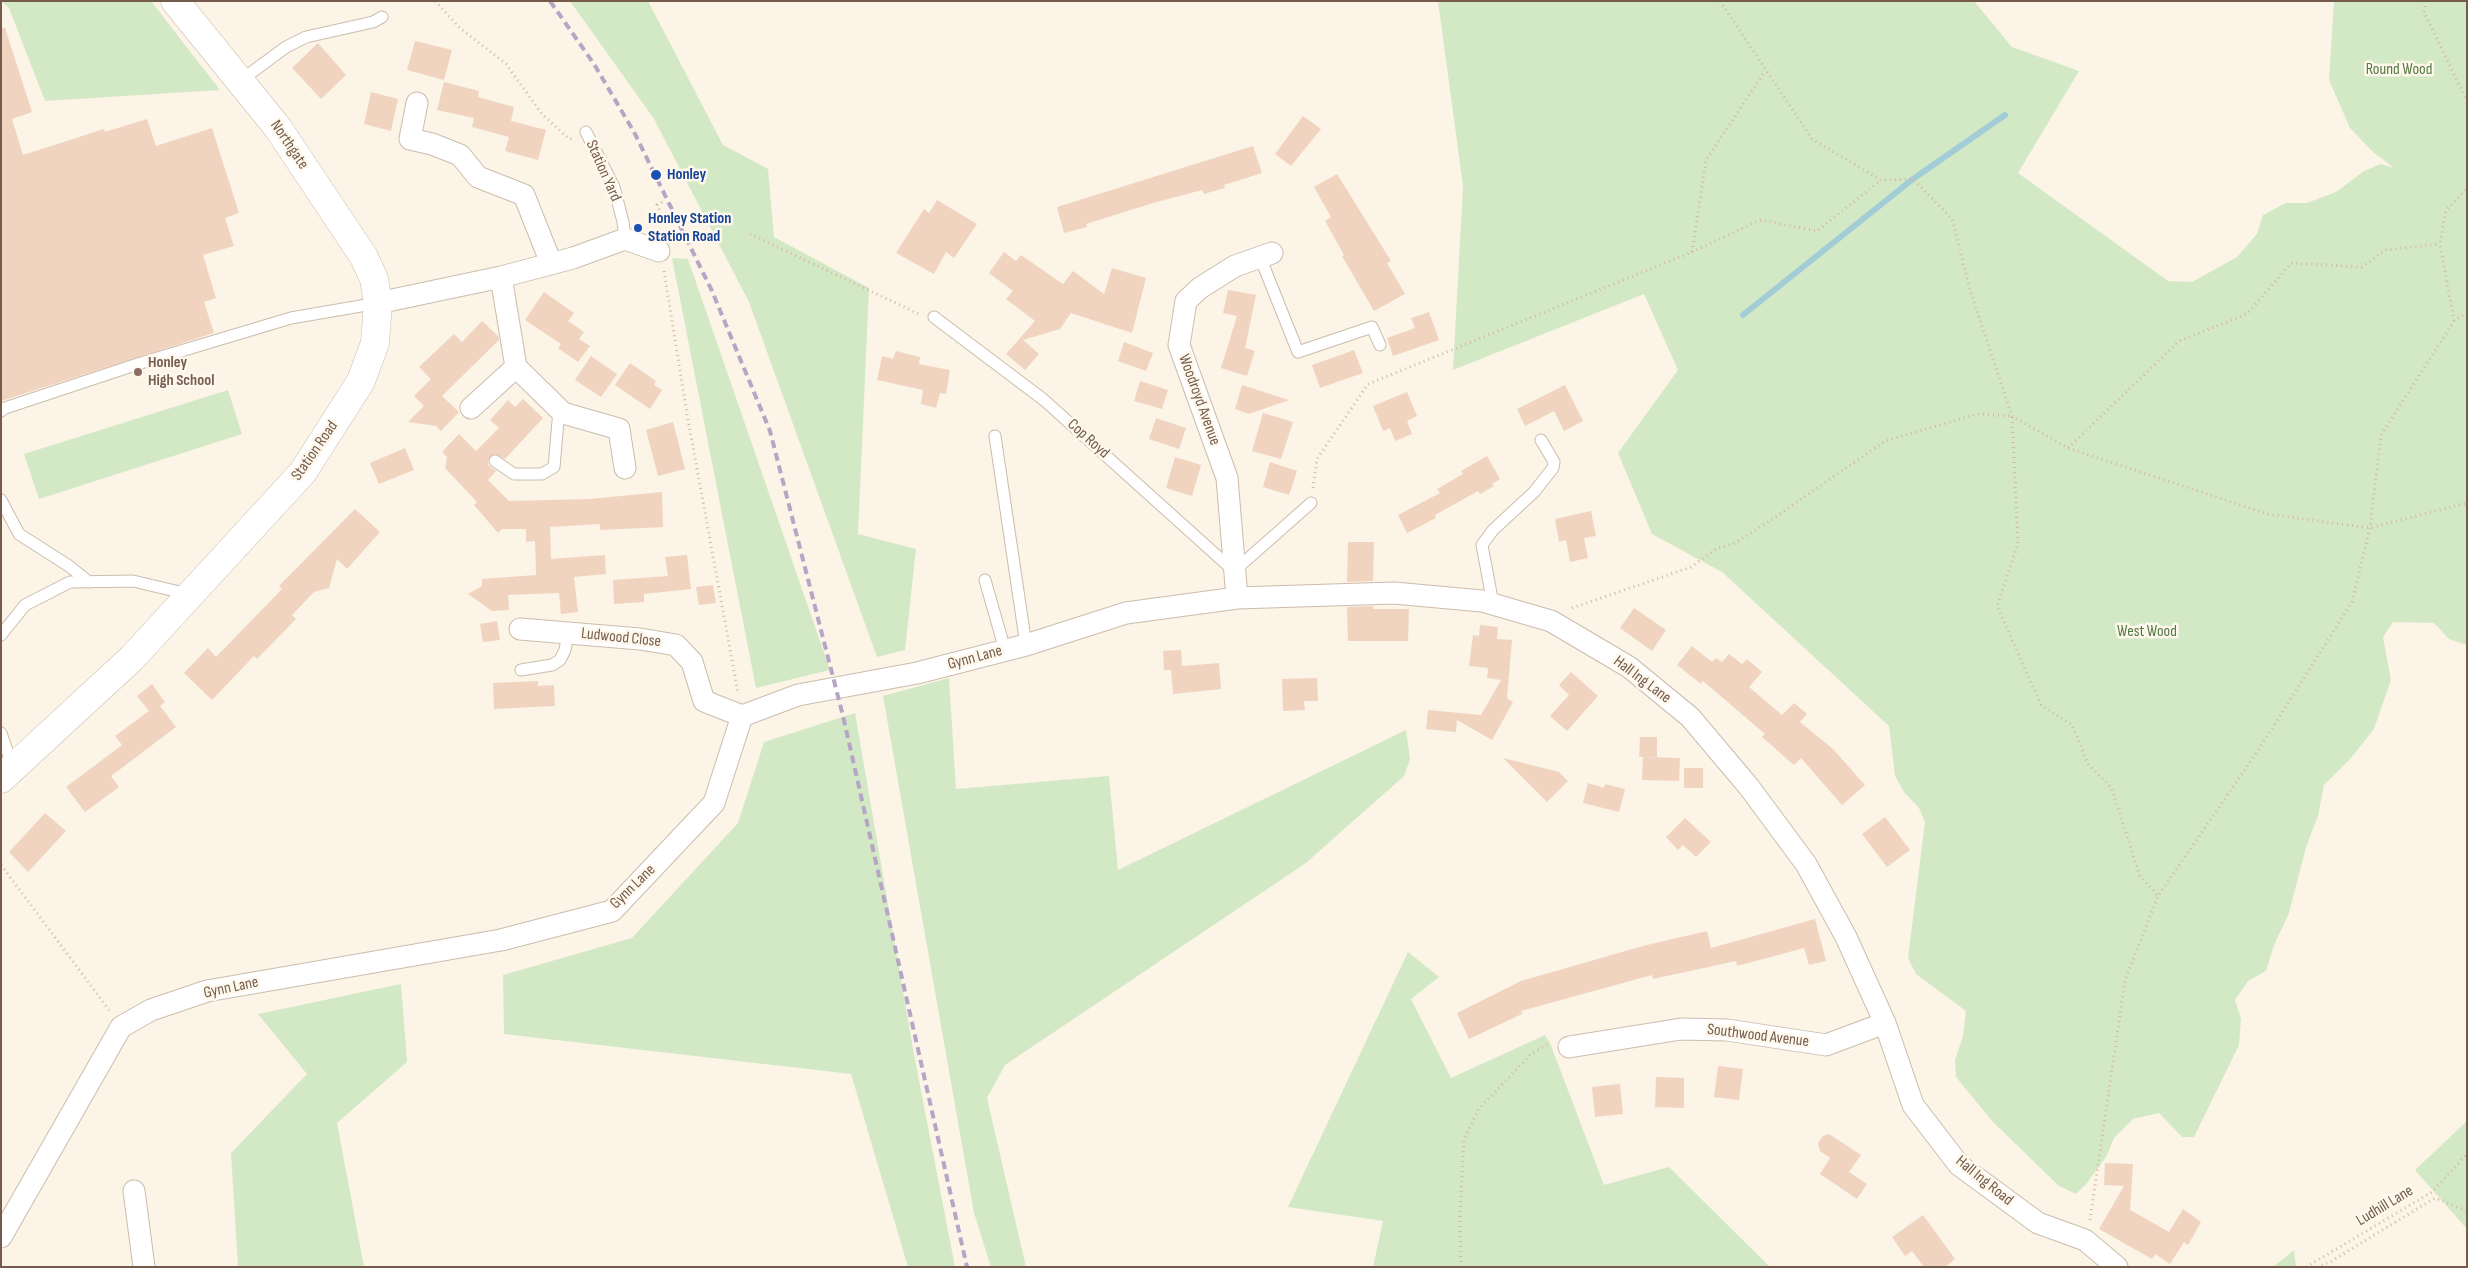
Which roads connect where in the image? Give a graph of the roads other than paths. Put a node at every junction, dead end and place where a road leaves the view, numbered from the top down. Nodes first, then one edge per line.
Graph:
1 (176, 1) edge
2 (382, 17) dead end
3 (240, 81) junction
4 (417, 103) dead end
5 (587, 135) road end
6 (625, 239) junction
7 (659, 251) road end
8 (1266, 255) joint
9 (551, 263) junction
10 (502, 277) junction
11 (378, 303) junction
12 (934, 317) road end
13 (1380, 345) dead end
14 (516, 367) junction
15 (471, 408) dead end
16 (559, 410) junction
17 (1, 411) edge
18 (995, 436) dead end
19 (1541, 440) dead end
20 (495, 461) dead end
21 (624, 468) dead end
22 (1, 500) edge
23 (1311, 503) road end
24 (1234, 571) junction
25 (984, 580) dead end
26 (89, 582) junction
27 (191, 595) junction
28 (1237, 598) junction
29 (1493, 604) junction
30 (520, 630) dead end
31 (568, 633) junction
32 (1, 636) edge
33 (1026, 645) junction
34 (1005, 650) junction
35 (521, 670) dead end
36 (742, 716) junction
37 (1, 733) edge
38 (7, 773) edge
39 (1885, 1023) junction
40 (1569, 1047) road end
41 (134, 1191) dead end
42 (1, 1237) edge
43 (144, 1267) edge
44 (2117, 1267) edge

1 - 3 street, Northgate
2 - 3 lane
3 - 11 street, Northgate
4 - 9 street
5 - 6 lane, Station Yard
6 - 7 street
6 - 9 street
8 - 13 lane
8 - 24 street, Woodroyd Avenue
9 - 10 street
10 - 11 street
10 - 14 street
11 - 17 lane
11 - 27 street, Station Road
12 - 24 lane, Cop Royd
14 - 15 street
14 - 16 street
16 - 20 lane
16 - 21 street
18 - 33 lane
19 - 29 lane
22 - 26 lane
23 - 24 lane
24 - 28 street, Woodroyd Avenue
25 - 34 lane
26 - 27 lane
26 - 32 lane
27 - 38 street, Station Road
28 - 29 street, Hall Ing Lane
28 - 33 street, Gynn Lane
29 - 39 street, Hall Ing Lane
30 - 31 street, Ludwood Close
31 - 35 lane
31 - 36 street, Ludwood Close
33 - 34 street, Gynn Lane
34 - 36 street, Gynn Lane
36 - 42 street, Gynn Lane
37 - 38 lane
39 - 40 street, Southwood Avenue
39 - 44 street, Hall Ing Road
41 - 43 street

